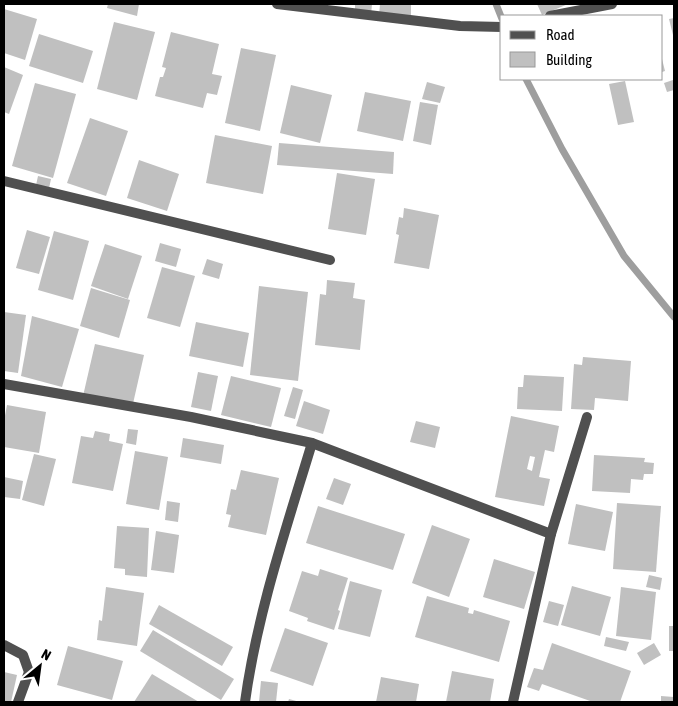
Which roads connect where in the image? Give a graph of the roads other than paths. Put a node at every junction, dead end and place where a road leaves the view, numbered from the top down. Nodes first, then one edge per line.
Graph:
1 (277, 4) edge
2 (612, 4) edge
3 (555, 15) edge
4 (499, 27) edge
5 (4, 181) edge
6 (330, 260) dead end
7 (4, 384) edge
8 (587, 417) dead end
9 (312, 443) junction
10 (551, 534) junction
11 (4, 645) edge
12 (18, 702) edge
13 (244, 702) edge
14 (513, 702) edge

1 - 4 street
2 - 3 street
5 - 6 street
7 - 9 street
8 - 10 street
9 - 10 street
9 - 13 street
10 - 14 street
11 - 12 street

